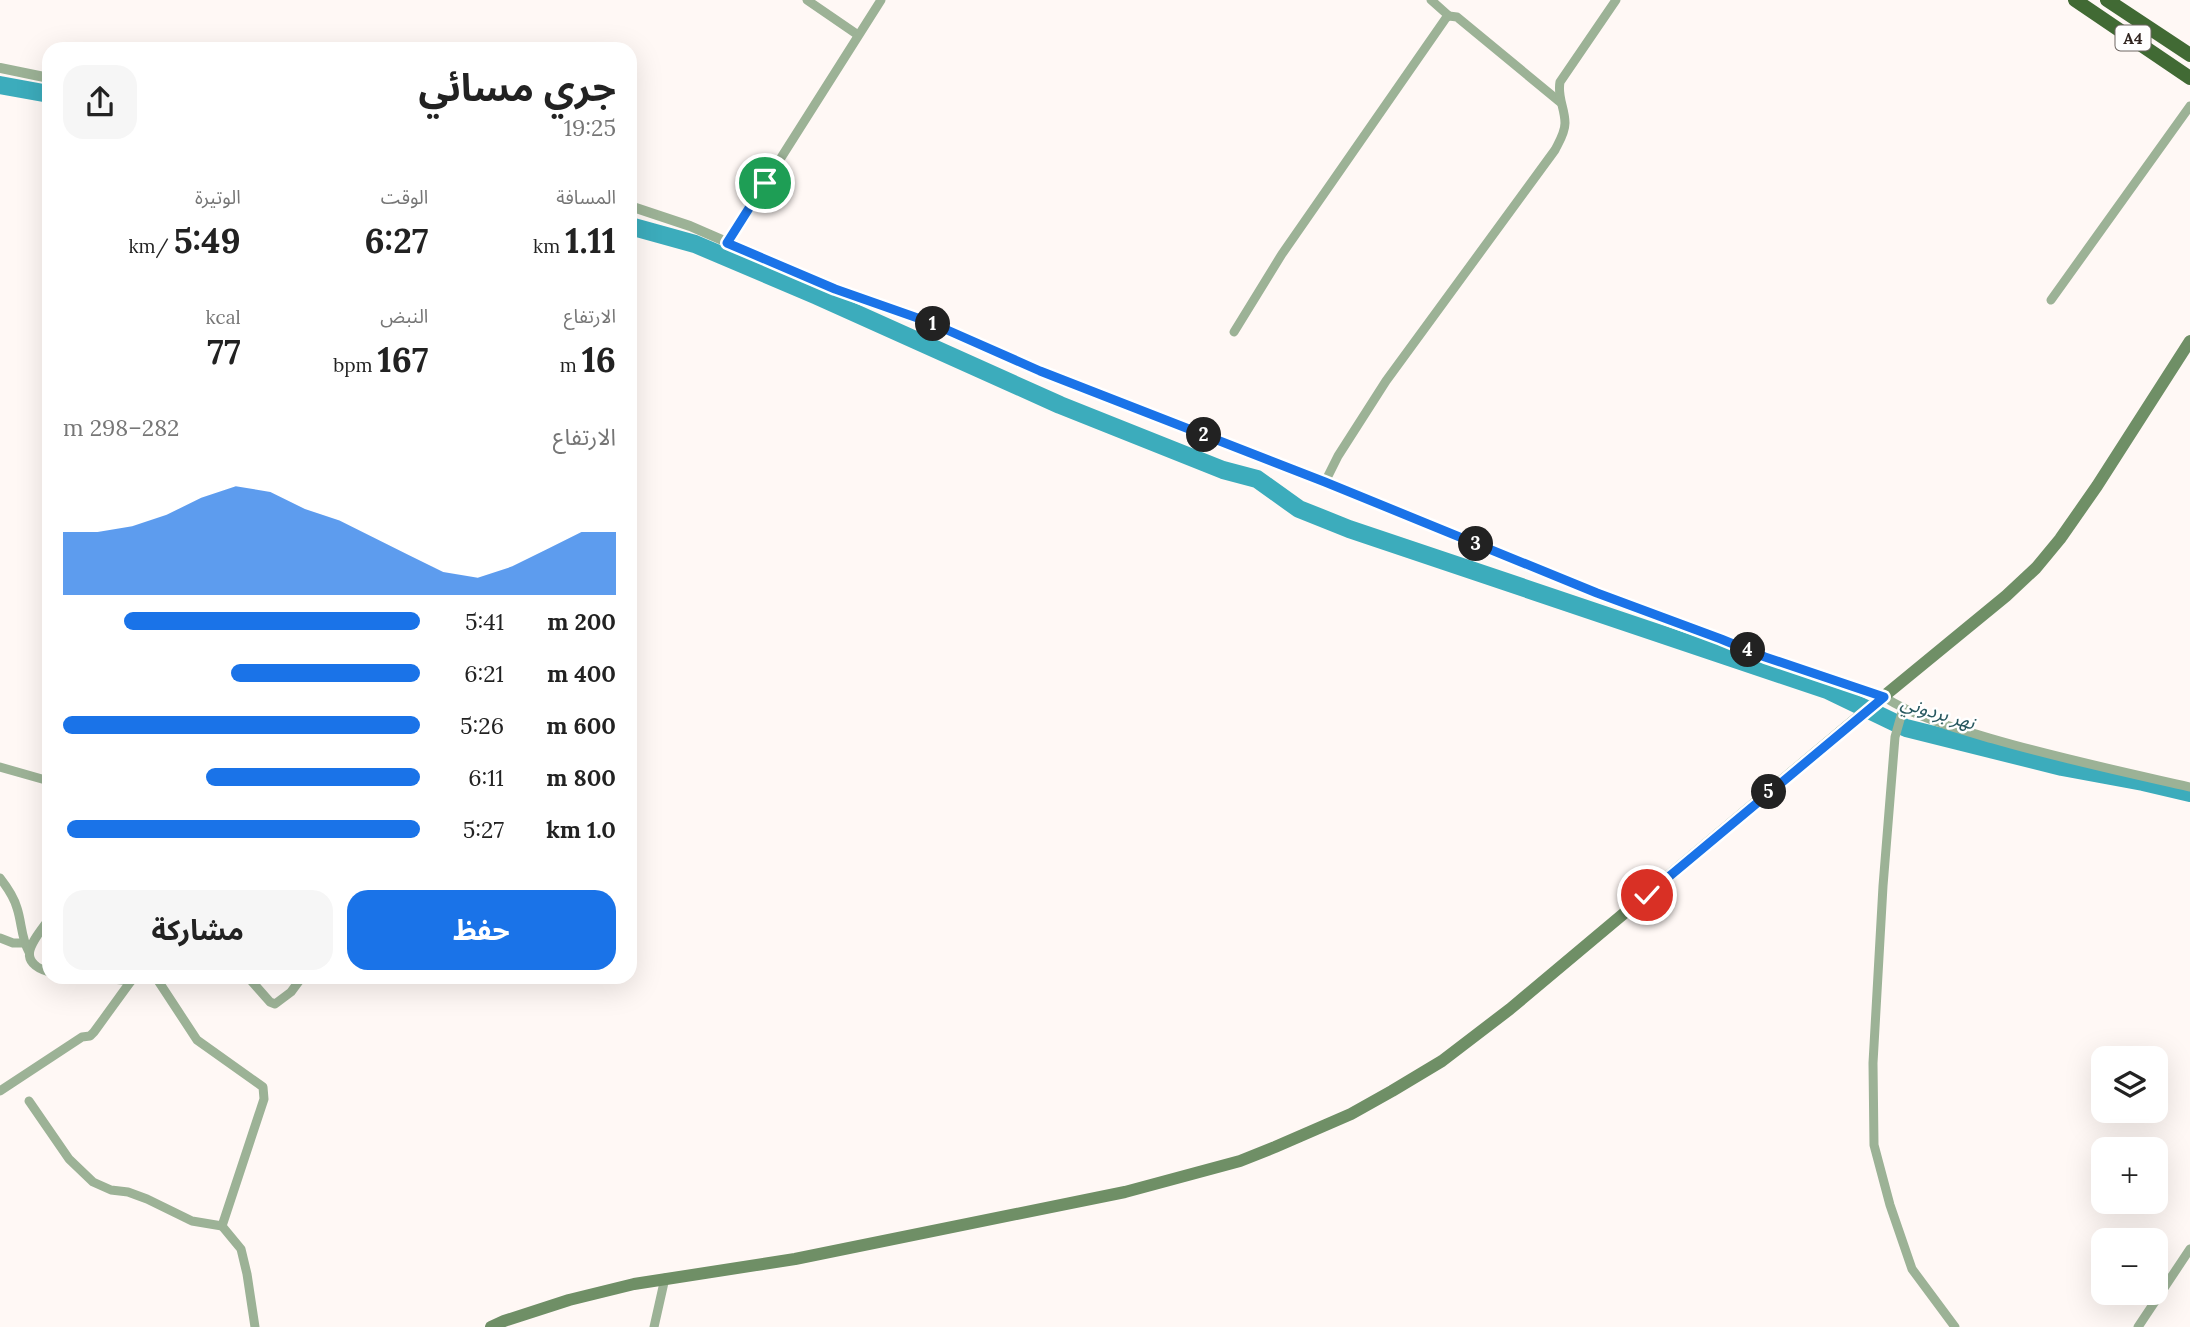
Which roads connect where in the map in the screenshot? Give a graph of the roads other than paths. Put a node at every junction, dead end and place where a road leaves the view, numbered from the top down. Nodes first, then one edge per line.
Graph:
1 (807, 0) edge
2 (881, 0) edge
3 (1431, 0) edge
4 (1615, 0) edge
5 (2075, 0) edge
6 (2107, 0) edge
7 (1449, 16) junction
8 (858, 35) junction
9 (2190, 55) edge
10 (0, 68) edge
11 (42, 77) edge
12 (2190, 78) edge
13 (1560, 102) junction
14 (2190, 106) edge
15 (637, 208) edge
16 (727, 243) junction
17 (2051, 300) dead end
18 (1234, 332) dead end
19 (2190, 341) edge
20 (1325, 482) junction
21 (1880, 700) junction
22 (1903, 709) junction
23 (0, 767) edge
24 (42, 779) edge
25 (2190, 788) edge
26 (0, 878) edge
27 (42, 929) edge
28 (0, 938) edge
29 (27, 947) junction
30 (42, 969) edge
31 (130, 984) edge
32 (160, 984) edge
33 (254, 984) edge
34 (297, 984) edge
35 (0, 1091) edge
36 (29, 1101) dead end
37 (222, 1226) junction
38 (2190, 1249) edge
39 (665, 1278) junction
40 (255, 1327) edge
41 (491, 1327) edge
42 (654, 1327) edge
43 (1955, 1327) edge
44 (2138, 1327) edge

1 - 8 street
2 - 8 street
3 - 7 street
4 - 13 street
5 - 12 highway, A4
6 - 9 highway, A4
7 - 13 street
7 - 18 street
8 - 16 street
10 - 11 street
13 - 20 street
14 - 17 street
15 - 16 street
16 - 20 street
19 - 21 main road
20 - 21 street
21 - 22 street
21 - 39 main road
22 - 25 street
22 - 43 street
23 - 24 street
26 - 29 street
27 - 29 street
28 - 29 street
29 - 30 street
31 - 35 street
32 - 37 street
33 - 34 street
36 - 37 street
37 - 40 street
38 - 44 street
39 - 41 main road
39 - 42 street

